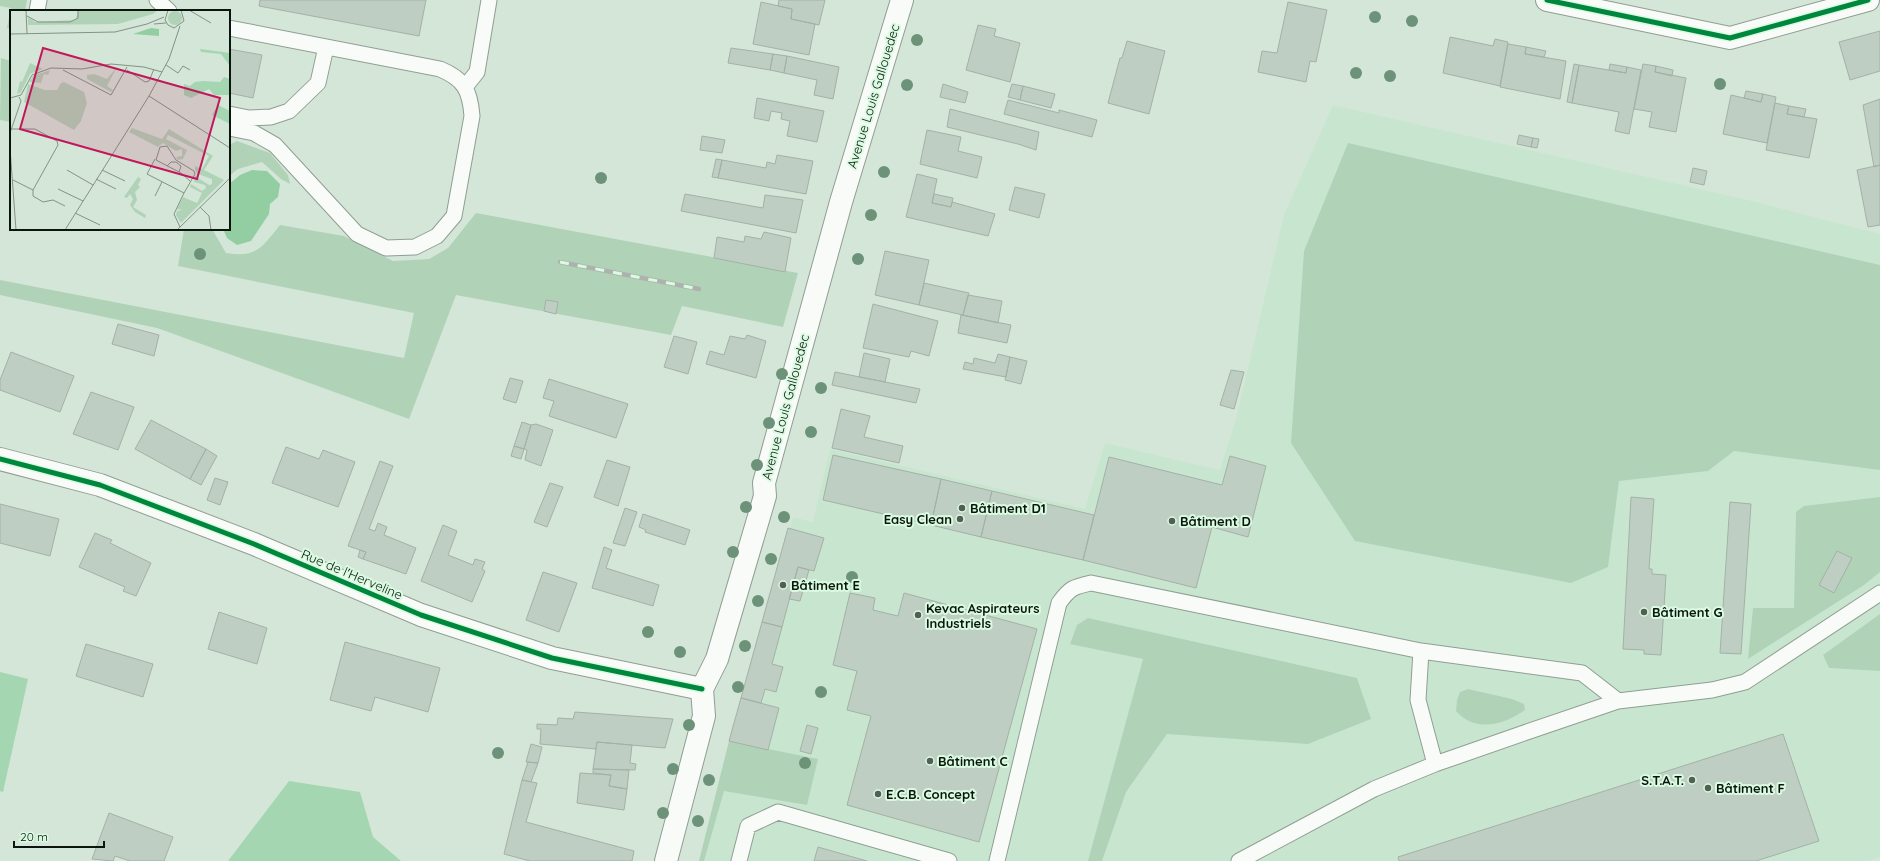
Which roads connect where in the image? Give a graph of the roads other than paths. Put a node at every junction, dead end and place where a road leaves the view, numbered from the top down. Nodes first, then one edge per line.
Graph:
1 (39, 0) edge
2 (157, 0) edge
3 (489, 0) edge
4 (902, 0) edge
5 (1547, 0) edge
6 (1868, 0) edge
7 (37, 10) edge
8 (168, 10) edge
9 (230, 28) edge
10 (326, 47) junction
11 (465, 87) junction
12 (230, 114) edge
13 (230, 128) edge
14 (0, 460) edge
15 (1880, 593) edge
16 (1421, 651) junction
17 (702, 689) junction
18 (1618, 701) junction
19 (1435, 764) junction
20 (666, 861) edge
21 (738, 861) edge
22 (949, 861) edge
23 (997, 861) edge
24 (1239, 861) edge

1 - 7 lane
2 - 8 lane
3 - 11 lane
4 - 17 street, Avenue Louis Gallouedec
5 - 6 street
9 - 10 lane
10 - 11 lane
10 - 12 lane
11 - 13 lane
14 - 17 street, Rue de l'Herveline
15 - 18 lane
16 - 18 lane
16 - 19 lane
16 - 23 lane
17 - 20 street
18 - 19 lane
19 - 24 lane
21 - 22 lane

